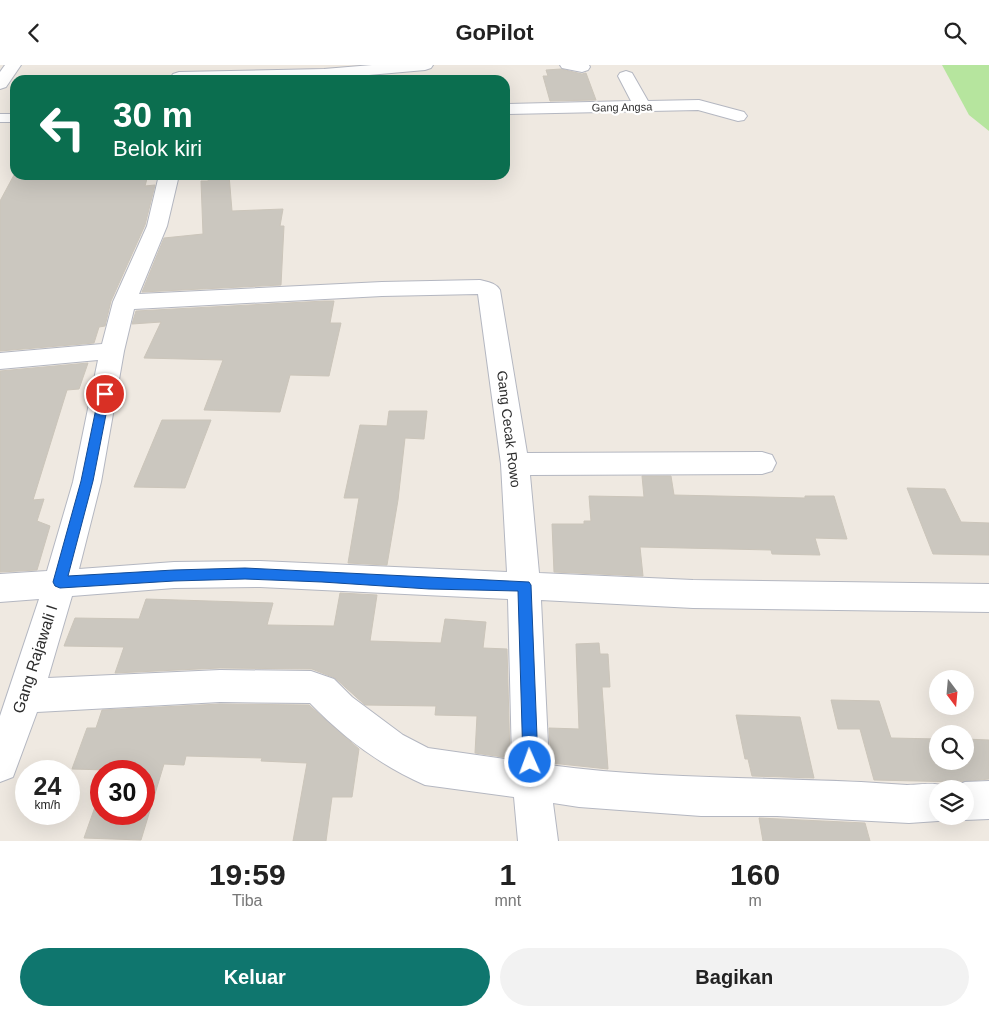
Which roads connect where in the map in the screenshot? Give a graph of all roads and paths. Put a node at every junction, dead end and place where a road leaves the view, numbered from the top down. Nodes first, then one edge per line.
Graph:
1 (13, 65) edge
2 (425, 65) edge
3 (180, 74) edge
4 (626, 77) dead end
5 (0, 84) edge
6 (643, 107) junction
7 (510, 109) edge
8 (738, 116) dead end
9 (168, 180) edge
10 (124, 302) junction
11 (112, 351) junction
12 (0, 361) edge
13 (515, 463) junction
14 (762, 463) dead end
15 (60, 582) junction
16 (524, 585) junction
17 (0, 588) edge
18 (989, 598) edge
19 (25, 696) junction
20 (0, 764) edge
21 (531, 781) junction
22 (989, 800) edge
23 (974, 801) edge
24 (929, 803) edge
25 (538, 841) edge

1 - 5 street
2 - 3 street
4 - 6 street
6 - 7 street, Gang Angsa
6 - 8 street, Gang Angsa
9 - 10 street, Gang Rajawali I
10 - 11 street, Gang Rajawali I
10 - 13 street, Gang Cecak Rowo
11 - 12 street
11 - 15 street, Gang Rajawali I
13 - 14 street
13 - 16 street, Gang Cecak Rowo
15 - 16 street
15 - 17 street
15 - 19 street, Gang Rajawali I
16 - 18 street
16 - 21 street, Gang Cecak Rowo
19 - 20 street, Gang Rajawali I
19 - 21 street
21 - 24 street
21 - 25 street, Gang Cecak Rowo
22 - 23 street

